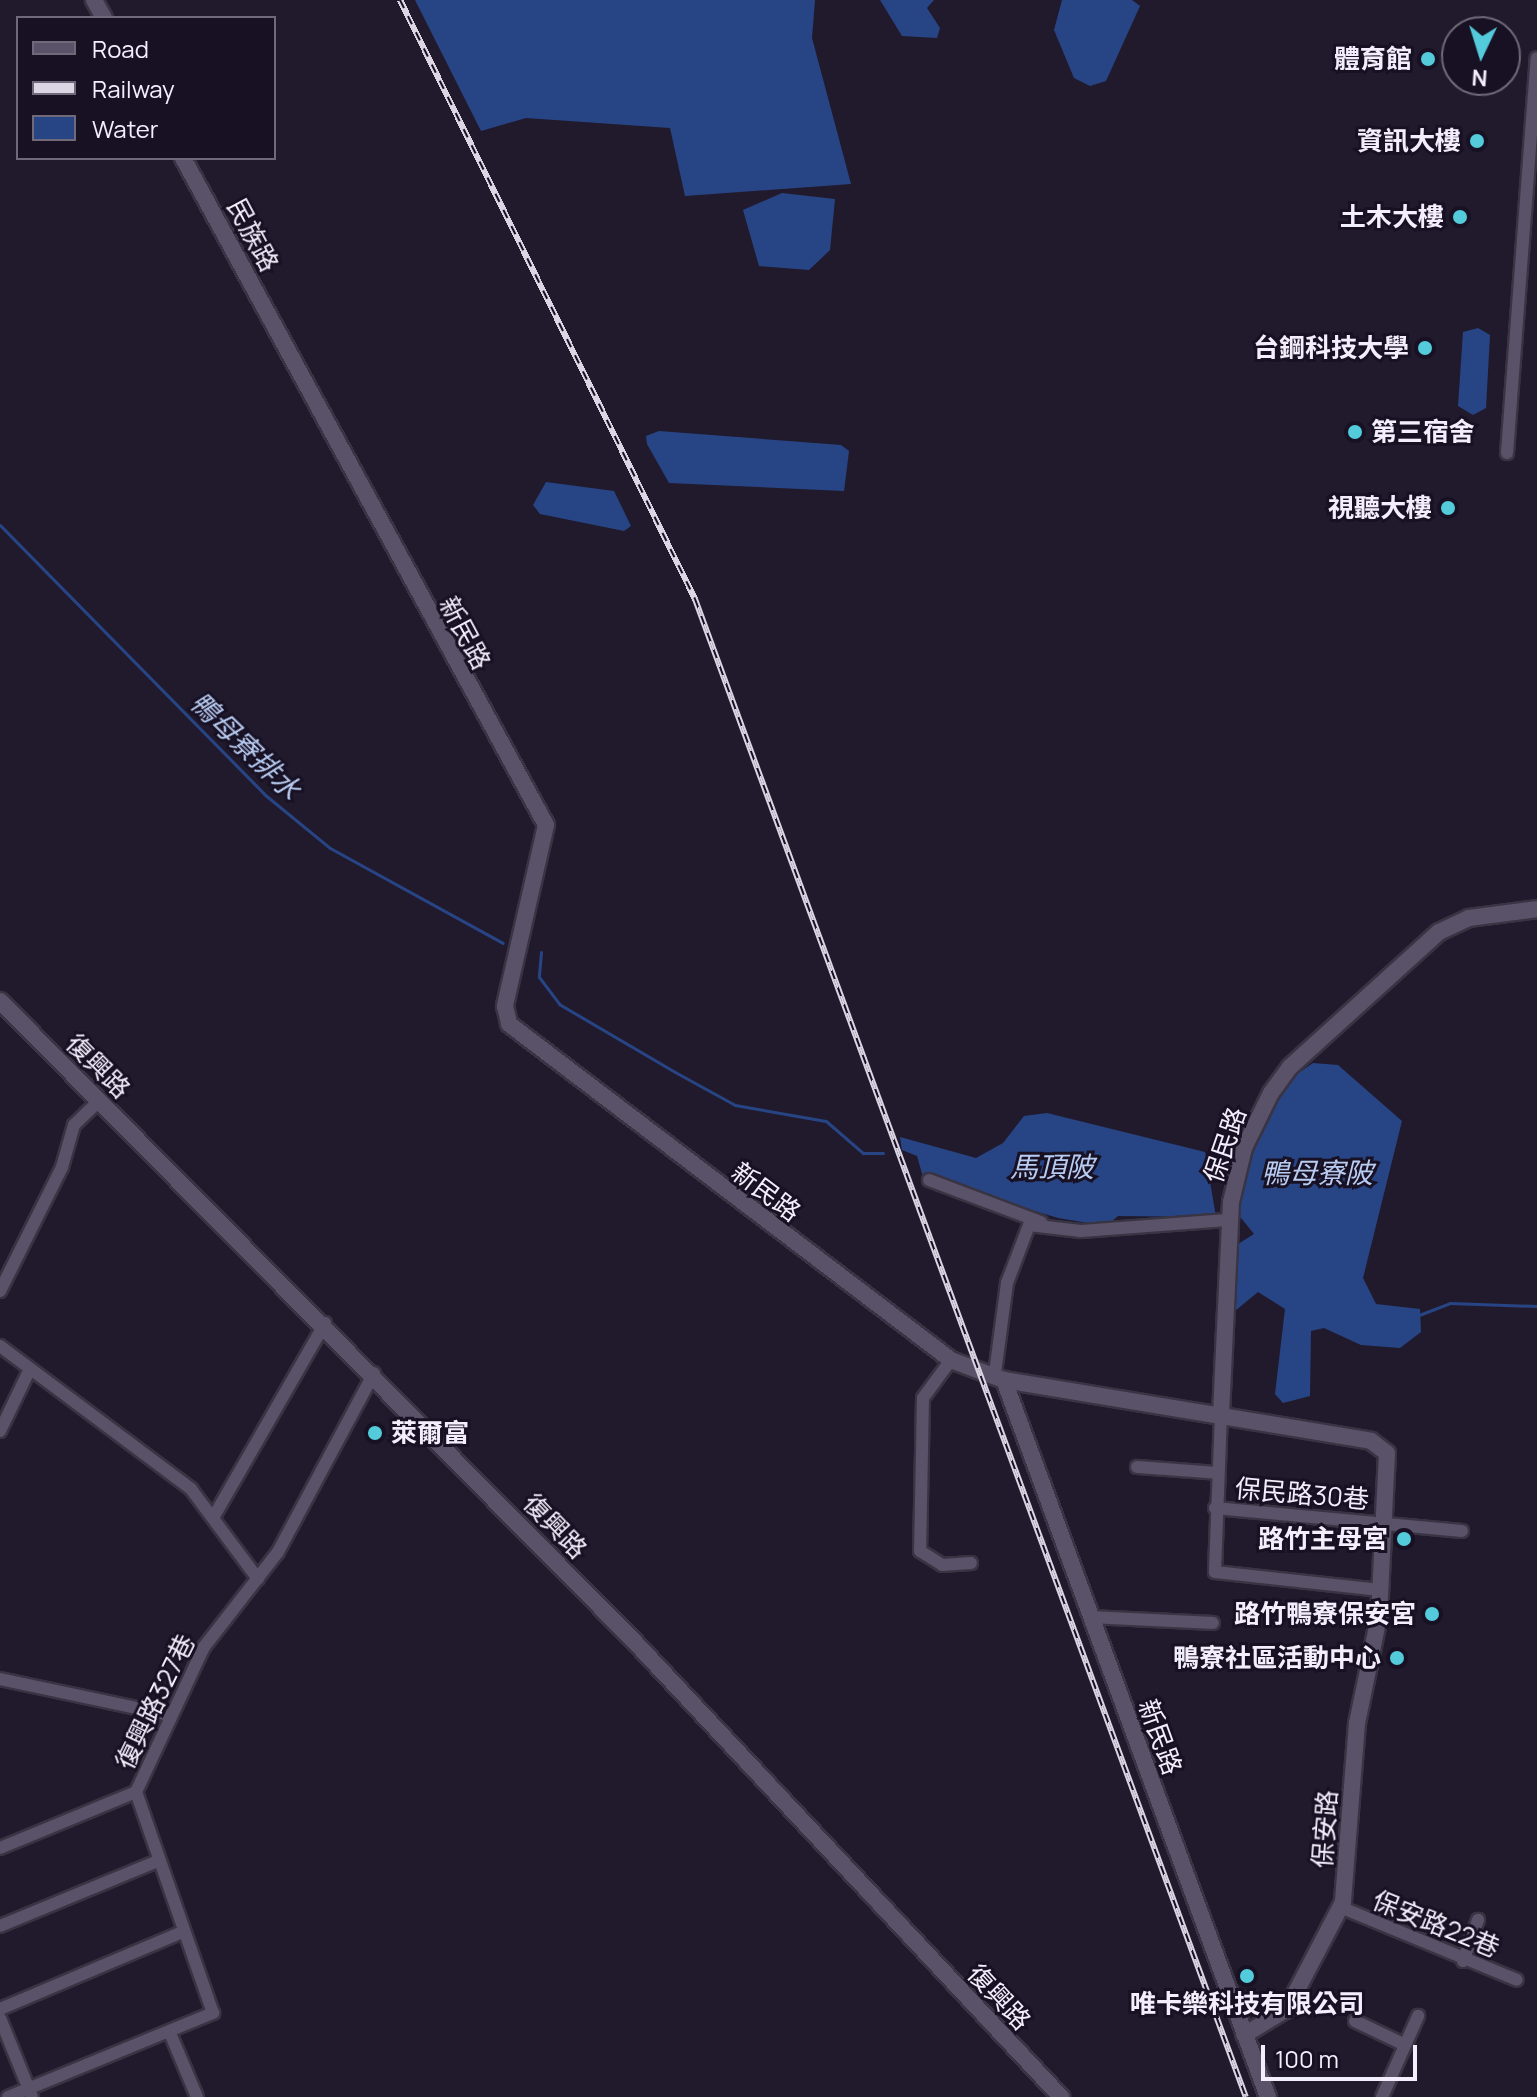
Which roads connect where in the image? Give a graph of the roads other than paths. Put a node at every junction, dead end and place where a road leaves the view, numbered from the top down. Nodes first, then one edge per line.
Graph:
1 (1537, 58) edge
2 (184, 160) edge
3 (279, 335) joint
4 (1507, 453) dead end
5 (1537, 909) edge
6 (0, 1001) edge
7 (99, 1101) junction
8 (929, 1180) dead end
9 (1228, 1220) junction
10 (1041, 1222) junction
11 (0, 1291) edge
12 (325, 1323) junction
13 (0, 1346) edge
14 (951, 1360) junction
15 (30, 1369) junction
16 (374, 1373) junction
17 (1000, 1376) junction
18 (1221, 1414) junction
19 (0, 1431) edge
20 (1137, 1467) dead end
21 (1218, 1473) junction
22 (1215, 1508) junction
23 (213, 1518) junction
24 (1384, 1524) junction
25 (1462, 1531) dead end
26 (971, 1563) dead end
27 (258, 1579) junction
28 (1380, 1590) junction
29 (1091, 1617) junction
30 (1213, 1623) dead end
31 (0, 1679) edge
32 (170, 1715) junction
33 (136, 1792) junction
34 (0, 1848) edge
35 (155, 1862) junction
36 (1340, 1907) junction
37 (1478, 1920) dead end
38 (0, 1926) edge
39 (182, 1932) junction
40 (1463, 1961) junction
41 (1517, 1980) dead end
42 (0, 2009) edge
43 (1418, 2016) dead end
44 (0, 2018) edge
45 (1355, 2021) dead end
46 (170, 2033) junction
47 (1244, 2035) junction
48 (1405, 2045) junction
49 (31, 2092) edge
50 (8, 2097) edge
51 (197, 2097) edge
52 (1061, 2097) edge
53 (1268, 2097) edge
54 (1382, 2097) edge

1 - 4 street
2 - 3 street, 民族路
3 - 14 street, 新民路
5 - 9 street, 保民路
6 - 7 street, 復興路
7 - 11 street
7 - 12 street, 復興路
8 - 10 street
9 - 10 street
9 - 18 street, 保民路
10 - 17 street
12 - 16 street, 復興路
12 - 23 street
13 - 15 street
14 - 17 street, 新民路
14 - 26 street
15 - 19 street
15 - 23 street
16 - 27 street, 復興路327巷
16 - 52 street, 復興路
17 - 18 street, 保安路
17 - 29 street, 新民路
18 - 21 street, 保民路
18 - 24 street, 保安路
20 - 21 street
21 - 22 street, 保民路
22 - 24 street, 保民路30巷
22 - 28 street, 保民路
23 - 27 street
24 - 25 street
24 - 28 street, 保安路
27 - 32 street, 復興路327巷
28 - 36 street, 保安路
29 - 30 street
29 - 47 street, 新民路
31 - 32 street
32 - 33 street, 復興路327巷
33 - 34 street
33 - 35 street, 復興路327巷
35 - 38 street
35 - 39 street, 復興路327巷
36 - 40 street, 保安路22巷
36 - 47 street, 保安路
37 - 40 street
39 - 42 street
39 - 46 street, 復興路327巷
40 - 41 street, 保安路22巷
43 - 48 street
44 - 49 street
45 - 48 street
46 - 49 street, 復興路327巷
46 - 51 street
47 - 53 street, 新民路
48 - 54 street
49 - 50 street, 復興路327巷

